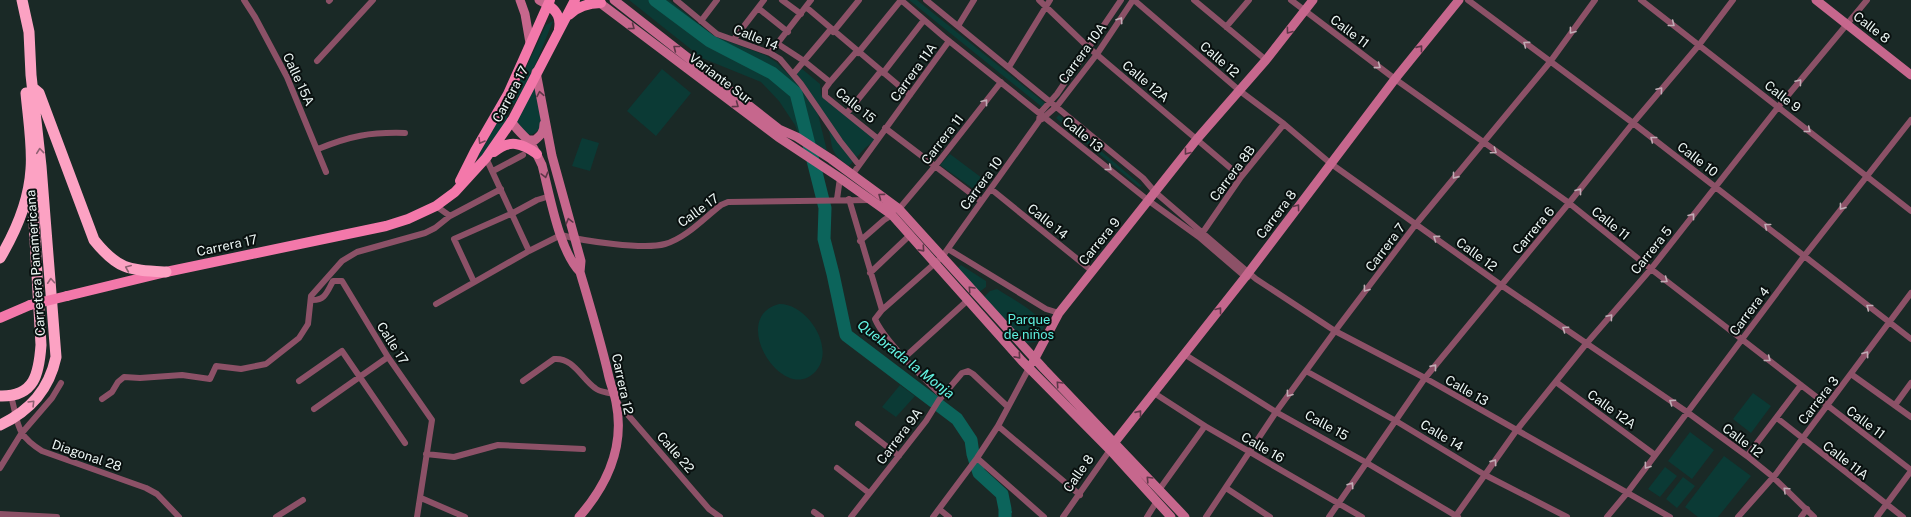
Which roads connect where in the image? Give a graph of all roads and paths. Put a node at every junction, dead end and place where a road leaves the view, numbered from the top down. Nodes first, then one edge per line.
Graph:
1 (22, 0) edge
2 (244, 0) edge
3 (373, 0) edge
4 (520, 0) edge
5 (575, 0) edge
6 (614, 0) edge
7 (676, 0) edge
8 (717, 0) edge
9 (764, 0) edge
10 (782, 0) edge
11 (811, 0) edge
12 (859, 0) edge
13 (901, 0) edge
14 (926, 0) edge
15 (974, 0) edge
16 (1039, 0) edge
17 (1050, 0) edge
18 (1121, 0) edge
19 (1133, 0) edge
20 (1194, 0) edge
21 (1249, 0) edge
22 (1291, 0) edge
23 (1313, 0) edge
24 (1459, 0) edge
25 (1468, 0) edge
26 (1595, 0) edge
27 (1641, 0) edge
28 (1733, 0) edge
29 (1816, 0) edge
30 (1867, 0) edge
31 (546, 2) edge
32 (598, 2) edge
33 (1046, 6) junction
34 (806, 7) junction
35 (758, 8) junction
36 (1304, 10) junction
37 (801, 14) junction
38 (565, 19) junction
39 (924, 20) junction
40 (701, 21) junction
41 (1847, 24) junction
42 (958, 26) junction
43 (1226, 27) junction
44 (832, 30) junction
45 (558, 31) junction
46 (788, 32) junction
47 (734, 39) junction
48 (949, 41) junction
49 (530, 43) junction
50 (778, 44) junction
51 (1699, 45) junction
52 (1088, 47) junction
53 (858, 52) junction
54 (770, 53) junction
55 (1097, 54) junction
56 (1266, 60) junction
57 (318, 61) dead end
58 (804, 61) junction
59 (1550, 62) junction
60 (1009, 67) junction
61 (536, 72) junction
62 (882, 72) junction
63 (793, 74) junction
64 (31, 75) junction
65 (1911, 75) edge
66 (1395, 79) junction
67 (830, 82) junction
68 (1001, 82) junction
69 (33, 88) junction
70 (1240, 91) junction
71 (508, 94) junction
72 (910, 95) junction
73 (1051, 101) junction
74 (1056, 106) junction
75 (1778, 106) junction
76 (847, 113) junction
77 (1043, 115) junction
78 (545, 119) junction
79 (1911, 120) edge
80 (511, 121) junction
81 (1632, 123) junction
82 (1284, 124) junction
83 (885, 128) junction
84 (405, 133) dead end
85 (877, 138) junction
86 (1197, 139) junction
87 (528, 140) junction
88 (796, 142) junction
89 (1482, 142) junction
90 (318, 149) junction
91 (537, 154) junction
92 (523, 155) dead end
93 (486, 158) junction
94 (1330, 163) junction
95 (859, 165) junction
96 (936, 165) junction
97 (31, 169) junction
98 (493, 171) junction
99 (326, 172) dead end
100 (852, 175) junction
101 (1866, 176) junction
102 (1241, 177) junction
103 (840, 178) junction
104 (1716, 187) junction
105 (501, 189) junction
106 (991, 189) junction
107 (455, 192) junction
108 (1155, 192) junction
109 (550, 196) junction
110 (833, 199) junction
111 (849, 199) junction
112 (872, 200) junction
113 (981, 201) junction
114 (1149, 201) junction
115 (1569, 203) junction
116 (436, 206) junction
117 (1911, 211) edge
118 (896, 212) junction
119 (512, 213) junction
120 (450, 216) junction
121 (1416, 224) junction
122 (561, 235) junction
123 (910, 235) junction
124 (1201, 235) junction
125 (574, 239) junction
126 (860, 241) junction
127 (948, 249) junction
128 (529, 250) junction
129 (1804, 255) junction
130 (0, 258) edge
131 (939, 260) junction
132 (1651, 269) junction
133 (1092, 271) junction
134 (166, 272) junction
135 (580, 272) junction
136 (870, 273) junction
137 (1247, 274) junction
138 (477, 281) junction
139 (1501, 285) junction
140 (1911, 293) edge
141 (311, 300) junction
142 (968, 300) junction
143 (436, 304) dead end
144 (882, 310) junction
145 (1059, 313) junction
146 (0, 318) edge
147 (1889, 322) junction
148 (1335, 331) junction
149 (1742, 339) junction
150 (1911, 339) edge
151 (1586, 344) junction
152 (1184, 354) junction
153 (388, 357) junction
154 (905, 357) junction
155 (1035, 358) junction
156 (1029, 368) junction
157 (1306, 371) junction
158 (1851, 374) junction
159 (360, 376) junction
160 (1426, 378) junction
161 (299, 381) dead end
162 (523, 381) dead end
163 (1556, 382) junction
164 (61, 383) dead end
165 (1911, 383) edge
166 (1801, 385) junction
167 (1154, 393) junction
168 (5, 396) edge
169 (614, 398) junction
170 (940, 398) junction
171 (102, 399) dead end
172 (1895, 405) junction
173 (1827, 406) junction
174 (1008, 407) junction
175 (314, 409) dead end
176 (1276, 412) junction
177 (1687, 412) junction
178 (16, 417) junction
179 (1911, 417) edge
180 (1777, 418) junction
181 (1396, 421) junction
182 (858, 424) dead end
183 (0, 425) edge
184 (998, 426) junction
185 (1205, 426) junction
186 (1516, 431) junction
187 (21, 434) junction
188 (1801, 439) junction
189 (405, 443) dead end
190 (1112, 447) junction
191 (583, 449) dead end
192 (1249, 452) junction
193 (426, 454) junction
194 (1655, 454) junction
195 (899, 456) junction
196 (1747, 456) junction
197 (977, 458) junction
198 (1367, 463) junction
199 (0, 468) edge
200 (837, 468) dead end
201 (1911, 471) edge
202 (1485, 475) junction
203 (1773, 477) junction
204 (1226, 488) junction
205 (1159, 490) junction
206 (1627, 493) junction
207 (870, 494) junction
208 (1080, 495) junction
209 (421, 498) junction
210 (303, 500) dead end
211 (1157, 502) junction
212 (1339, 504) junction
213 (1886, 505) junction
214 (939, 509) junction
215 (1807, 509) junction
216 (814, 512) dead end
217 (0, 514) edge
218 (1064, 515) edge
219 (57, 517) edge
220 (179, 517) edge
221 (276, 517) edge
222 (417, 517) edge
223 (465, 517) edge
224 (579, 517) edge
225 (720, 517) edge
226 (821, 517) edge
227 (851, 517) edge
228 (933, 517) edge
229 (949, 517) edge
230 (1044, 517) edge
231 (1072, 517) edge
232 (1147, 517) edge
233 (1171, 517) edge
234 (1185, 517) edge
235 (1206, 517) edge
236 (1270, 517) edge
237 (1329, 517) edge
238 (1362, 517) edge
239 (1457, 517) edge
240 (1567, 517) edge
241 (1607, 517) edge
242 (1670, 517) edge
243 (1738, 517) edge
244 (1802, 517) edge
245 (1814, 517) edge
246 (1877, 517) edge
247 (1903, 517) edge

1 - 64 highway, Carretera Panamericana
2 - 90 street, Calle 15A
3 - 57 street
4 - 49 main road
5 - 38 main road, Carrera 17
88 -> 6 main road, Variante Sur
7 - 40 street, Calle 14
8 - 40 street
9 - 35 street
10 - 37 street
11 - 34 street
12 - 44 street
13 - 39 street, Calle 13
13 - 53 street
14 - 42 street, Calle 13
15 - 42 street
16 - 33 street, Calle 12A
17 - 33 street
18 - 52 street, Carrera 10A
55 -> 19 street, Carrera 10A
19 - 70 street, Calle 12
20 - 43 street
21 - 43 street
22 - 36 street, Calle 11
23 - 36 main road, Carrera 9
66 -> 24 main road, Carrera 8
59 -> 25 street, Calle 10
26 -> 59 street, Carrera 7
27 -> 51 street, Calle 9
28 - 51 street, Carrera 6
29 - 41 main road, Calle 8
30 - 41 street, Carrera 5
31 - 45 main road
31 - 49 main road, Carrera 17
32 - 38 main road
32 -> 88 main road, Variante Sur
33 - 52 street, Calle 12A
33 - 60 street
34 - 37 street
34 - 44 street
35 - 46 street
35 - 47 street
36 -> 56 main road, Carrera 9
36 -> 66 street, Calle 11
37 - 46 street
38 - 45 main road, Carrera 17
39 - 48 street, Calle 13
39 - 62 street
40 - 47 street, Calle 14
41 - 65 main road, Calle 8
75 -> 41 street, Carrera 5
42 - 60 street, Calle 13
43 - 56 street
44 - 53 street
44 - 58 street
45 - 61 main road, Carrera 17
46 - 50 street
47 - 54 street, Calle 14
48 - 68 street, Calle 13
48 - 72 street, Carrera 11A
49 - 71 main road, Carrera 17
50 - 54 street
50 - 58 street, Calle 15
51 - 75 street, Calle 9
81 -> 51 street, Carrera 6
52 - 55 street, Calle 12A
52 - 73 street, Carrera 10A
53 - 62 street
53 - 67 street
54 - 63 street, Calle 14
55 - 74 street, Carrera 10A
55 - 86 street, Calle 12A
56 - 70 main road, Carrera 9
58 - 63 street
58 - 67 street, Calle 15
59 - 81 street, Calle 10
59 - 89 street, Carrera 7
60 - 73 street, Calle 13
78 -> 61 main road, Carrera 12
61 - 80 main road, Carrera 17
62 - 72 street
62 - 76 street
63 - 95 street, Calle 14
64 - 69 highway, Carretera Panamericana
64 - 97 highway, Carretera Panamericana
66 - 89 street, Calle 11
66 - 94 main road, Carrera 8
67 - 76 street, Calle 15
68 - 77 street, Calle 13
96 -> 68 street, Carrera 11
134 -> 69 highway
178 -> 69 highway, Carretera Panamericana
70 - 82 street, Calle 12
70 - 86 main road, Carrera 9
71 - 80 main road
71 -> 107 main road, Carrera 17
72 - 83 street, Carrera 11A
73 - 74 street, Calle 13
73 - 77 street, Carrera 10A
74 - 77 street, Carrera 10A
74 - 108 street, Calle 13
75 -> 101 street, Calle 9
75 - 104 street, Carrera 5
76 - 85 street, Calle 15
77 - 106 street, Carrera 10
77 -> 114 street, Calle 13
78 - 87 main road
125 -> 78 main road, Carrera 12
79 - 101 street, Carrera 4
80 - 87 main road, Carrera 12
80 - 93 main road, Carrera 17
104 -> 81 street, Calle 10
115 -> 81 street, Carrera 6
82 - 94 street, Calle 12
82 - 102 street, Carrera 8B
83 - 85 street, Carrera 11A
83 - 96 street
84 - 90 street
85 - 95 street, Carrera 11A
86 - 102 street, Calle 12A
86 -> 108 main road, Carrera 9
87 - 91 main road, Carrera 12
88 - 100 main road, Variante Sur
88 - 103 main road, Variante Sur
89 -> 115 street, Calle 11
89 -> 121 street, Carrera 7
90 - 99 street, Calle 15A
91 - 93 main road
91 -> 109 main road, Carrera 12
92 - 98 street
93 - 98 street
93 - 107 main road, Carrera 17
94 - 121 street, Calle 12
137 -> 94 main road, Carrera 8
95 - 100 street, Carrera 11A
96 - 113 street
96 - 118 street, Carrera 11
97 - 130 highway, Carretera Panamericana
97 - 168 highway
98 - 105 street
118 -> 100 main road, Variante Sur
101 - 117 street, Calle 9
101 -> 129 street, Carrera 4
102 - 124 street, Carrera 8B
103 - 110 street
103 - 112 main road, Variante Sur
129 -> 104 street, Calle 10
132 -> 104 street, Carrera 5
105 - 119 street
105 - 120 street
106 - 113 street, Carrera 10
106 - 133 street, Calle 14
107 - 116 main road, Carrera 17
108 - 114 main road, Carrera 9
108 - 124 street, Calle 13
109 - 119 street
109 - 122 main road, Carrera 12
110 - 111 street, Calle 17
110 - 125 street, Calle 17
111 - 112 street, Calle 17
111 - 126 street
112 - 118 main road, Variante Sur
113 - 127 street, Carrera 10
114 - 124 street, Calle 13
114 - 133 main road, Carrera 9
115 - 132 street, Calle 11
115 - 139 street, Carrera 6
116 - 120 street
116 - 134 main road, Carrera 17
118 - 123 main road
118 - 126 street, Carrera 11
118 - 131 main road
119 - 128 street
119 - 138 street
120 - 141 street
139 -> 121 street, Calle 12
121 -> 148 street, Carrera 7
122 - 125 street, Calle 17
122 - 128 street
122 - 135 main road, Carrera 12
123 -> 131 main road
123 - 136 street
124 - 137 street, Calle 13
125 - 135 main road, Carrera 12
126 - 136 street
127 - 131 street, Carrera 10
127 - 145 street
128 - 138 street
147 -> 129 street, Calle 10
129 - 149 street, Carrera 4
131 - 142 main road
131 - 144 street
155 -> 131 main road
132 -> 149 street, Calle 11
151 -> 132 street, Carrera 5
133 - 145 main road, Carrera 9
134 - 146 main road, Carrera 17, bridge
135 - 169 main road, Carrera 12
136 - 144 street
137 - 148 street, Calle 13
152 -> 137 main road, Carrera 8
138 - 143 street
151 -> 139 street, Calle 12
160 -> 139 street, Carrera 6
140 - 147 street, Carrera 3
141 - 153 street, Calle 17
141 - 171 street
142 - 154 street
142 -> 156 main road
144 - 154 street
145 - 155 main road, Carrera 9
147 - 150 street, Calle 10
158 -> 147 street, Carrera 3
148 - 157 street, Carrera 7
148 - 160 street, Calle 13
149 -> 166 street, Calle 11
149 - 177 street, Carrera 4
151 - 163 street, Carrera 5
177 -> 151 street, Calle 12
152 - 167 main road, Carrera 8
152 - 176 street, Calle 15
153 - 159 street
153 - 193 street, Calle 17
154 - 170 street
155 - 156 main road, Carrera 9
190 -> 155 main road
156 - 174 street, Carrera 9
156 - 190 main road
157 -> 176 street, Carrera 7
157 - 181 street, Calle 14
158 - 172 street
158 - 173 street, Carrera 3
159 - 161 street
159 - 175 street
159 - 189 street
160 - 181 street, Carrera 6
160 - 186 street, Calle 13
162 - 169 street, Calle 22
163 - 186 street, Carrera 5
163 - 194 street, Calle 12A
164 - 187 street
165 - 172 street
166 - 173 street, Calle 11
166 - 180 street
167 - 185 street, Calle 16
190 -> 167 main road, Carrera 8
168 - 178 street
169 - 224 main road, Carrera 12
169 - 225 street, Calle 22
170 - 174 street, Carrera 9A
170 - 195 street, Carrera 9A
172 - 179 street
173 - 188 street, Carrera 3
173 - 201 street, Calle 11
174 - 184 street, Carrera 9
176 - 192 street, Carrera 7
176 - 198 street, Calle 15
177 - 194 street, Carrera 4
177 - 196 street, Calle 12
178 - 183 highway, Carretera Panamericana
178 - 187 street
180 - 188 street, Calle 11A
180 - 196 street
181 - 198 street, Carrera 6
181 - 202 street, Calle 14
182 - 195 street
184 - 197 street, Carrera 9
184 - 208 street
185 - 192 street, Calle 16
185 - 205 street
202 -> 186 street, Carrera 5
186 - 206 street, Calle 13
187 - 199 street
187 - 220 street, Diagonal 28
188 - 203 street, Carrera 3
188 - 213 street, Calle 11A
205 -> 190 main road
190 - 208 street, Calle 8
190 - 211 main road
191 - 193 street
192 - 204 street, Carrera 7
192 - 212 street, Calle 16
193 - 209 street, Calle 17
194 -> 206 street, Carrera 4
195 - 207 street, Carrera 9A
196 - 203 street, Calle 12
197 - 214 street, Carrera 9
197 - 230 street
212 -> 198 street, Carrera 6
198 - 239 street, Calle 15
200 - 207 street
201 - 213 street
202 - 239 street, Carrera 5
202 - 240 street, Calle 14
215 -> 203 street, Calle 12
203 - 243 street, Carrera 3
204 - 235 street, Carrera 7
204 - 236 street
205 - 234 main road
206 - 241 street, Carrera 4
206 - 242 street, Calle 13
207 - 227 street, Carrera 9A
208 - 218 street, Calle 8
209 - 222 street, Calle 17
209 - 223 street
210 - 221 street
211 - 232 street
211 - 233 main road
212 - 237 street, Carrera 6
212 - 238 street, Calle 16
213 - 246 street
213 - 247 street, Calle 11A
214 - 228 street, Carrera 9
214 - 229 street
215 - 244 street
215 - 245 street, Calle 12
216 - 226 street
217 - 219 street
218 - 231 street

